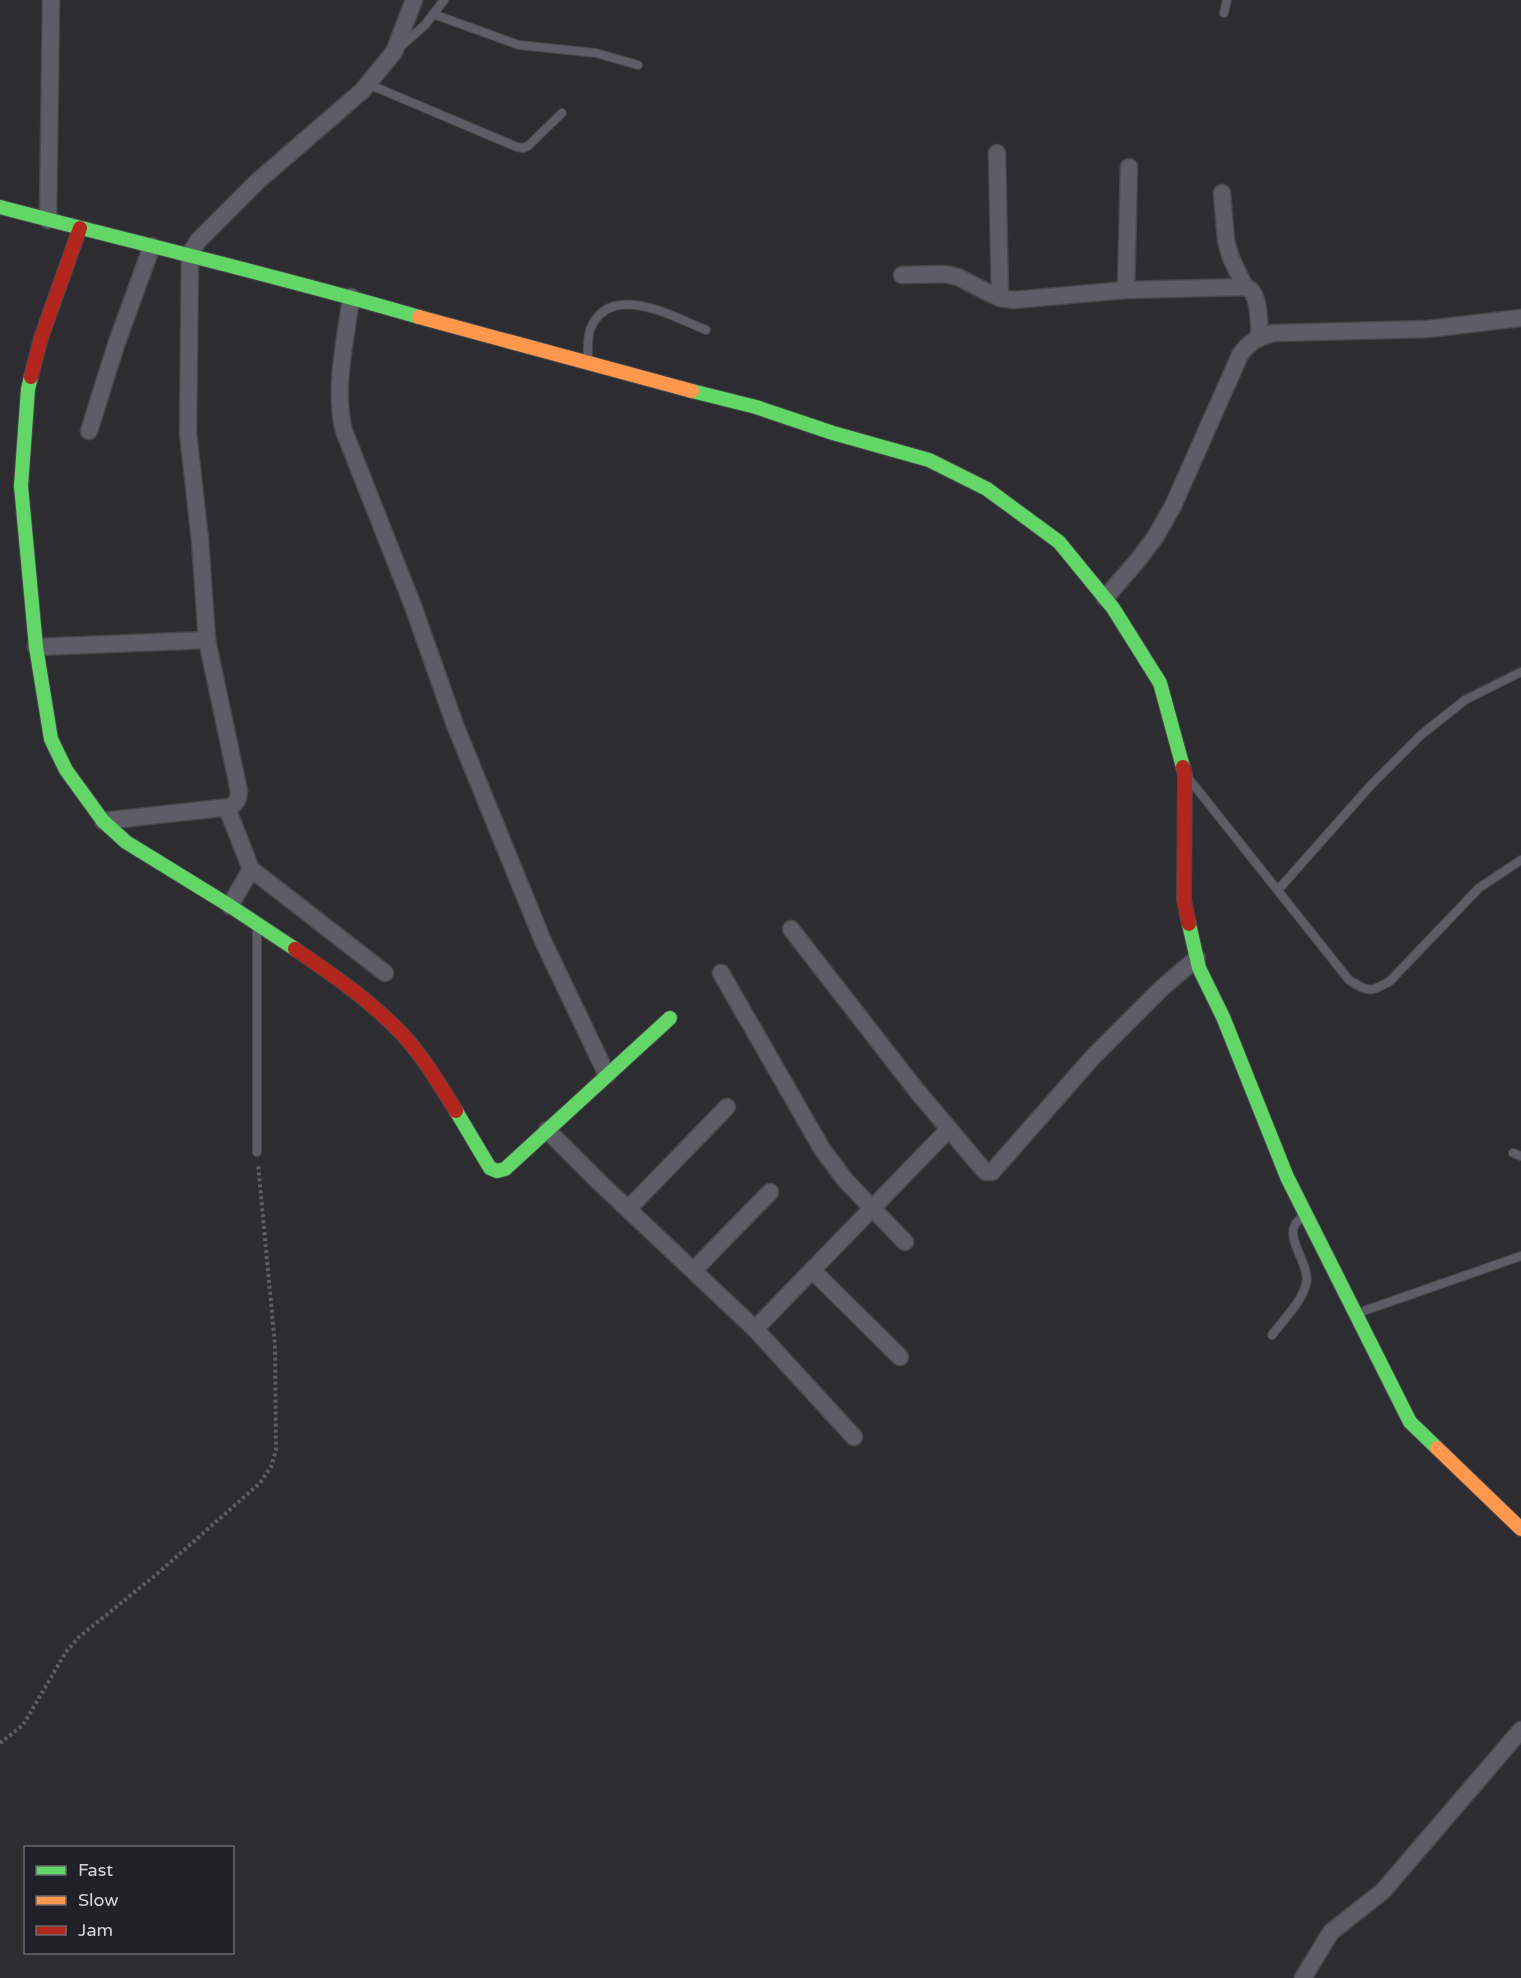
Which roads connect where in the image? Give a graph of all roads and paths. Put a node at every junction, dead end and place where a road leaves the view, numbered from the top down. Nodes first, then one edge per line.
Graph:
1 (51, 0) edge
2 (414, 0) edge
3 (444, 0) edge
4 (1227, 0) edge
5 (1224, 13) dead end
6 (433, 14) junction
7 (394, 52) junction
8 (638, 65) dead end
9 (367, 84) junction
10 (562, 113) dead end
11 (997, 153) dead end
12 (1129, 167) dead end
13 (1222, 193) dead end
14 (0, 207) edge
15 (48, 220) junction
16 (80, 228) junction
17 (152, 246) junction
18 (190, 254) junction
19 (902, 275) dead end
20 (1245, 287) junction
21 (1126, 290) junction
22 (351, 297) junction
23 (1000, 298) junction
24 (1521, 318) edge
25 (706, 330) dead end
26 (1260, 336) junction
27 (588, 363) junction
28 (89, 431) dead end
29 (1105, 598) junction
30 (207, 640) junction
31 (36, 647) junction
32 (1521, 672) edge
33 (1185, 774) junction
34 (227, 808) junction
35 (103, 821) junction
36 (1521, 860) edge
37 (251, 868) junction
38 (1278, 890) junction
39 (230, 906) junction
40 (257, 924) junction
41 (791, 929) dead end
42 (1197, 958) junction
43 (385, 973) dead end
44 (721, 973) dead end
45 (670, 1018) dead end
46 (607, 1075) junction
47 (727, 1107) dead end
48 (949, 1129) junction
49 (547, 1130) junction
50 (257, 1152) joint
51 (770, 1192) dead end
52 (628, 1209) junction
53 (871, 1209) junction
54 (1305, 1215) junction
55 (905, 1242) dead end
56 (1521, 1256) edge
57 (694, 1270) junction
58 (812, 1270) junction
59 (1355, 1314) junction
60 (755, 1329) junction
61 (1272, 1335) dead end
62 (900, 1357) dead end
63 (854, 1437) dead end
64 (1521, 1529) edge
65 (1521, 1730) edge
66 (0, 1743) edge
67 (1305, 1976) edge

1 - 15 street
2 - 7 street
3 - 6 lane
4 - 5 lane
6 - 7 lane
6 - 8 lane
7 - 9 street
9 - 10 lane
9 - 18 street
11 - 23 street
12 - 21 street
13 - 20 street
14 - 15 street
15 - 16 street
16 - 17 street
16 - 31 street
17 - 18 street
17 - 28 street
18 - 22 street
18 - 30 street
19 - 23 street
20 - 21 street
20 - 26 street
21 - 23 street
22 - 27 street
22 - 46 street
24 - 26 street
25 - 27 lane
26 - 29 street
27 - 29 street
29 - 33 street
30 - 31 street
30 - 34 street
31 - 35 street
32 - 38 lane
33 - 38 lane
33 - 42 street
34 - 35 street
34 - 37 street
35 - 39 street
36 - 38 lane
37 - 39 street
37 - 43 street
39 - 40 street
40 - 49 street
40 - 50 lane
41 - 48 street
42 - 48 street
42 - 54 street
44 - 53 street
45 - 46 street
46 - 49 street
47 - 52 street
48 - 53 street
49 - 52 street
50 - 66 path
51 - 57 street
52 - 57 street
53 - 55 street
53 - 58 street
54 - 59 street
54 - 61 lane
56 - 59 lane
57 - 60 street
58 - 60 street
58 - 62 street
59 - 64 street
60 - 63 street
65 - 67 street

